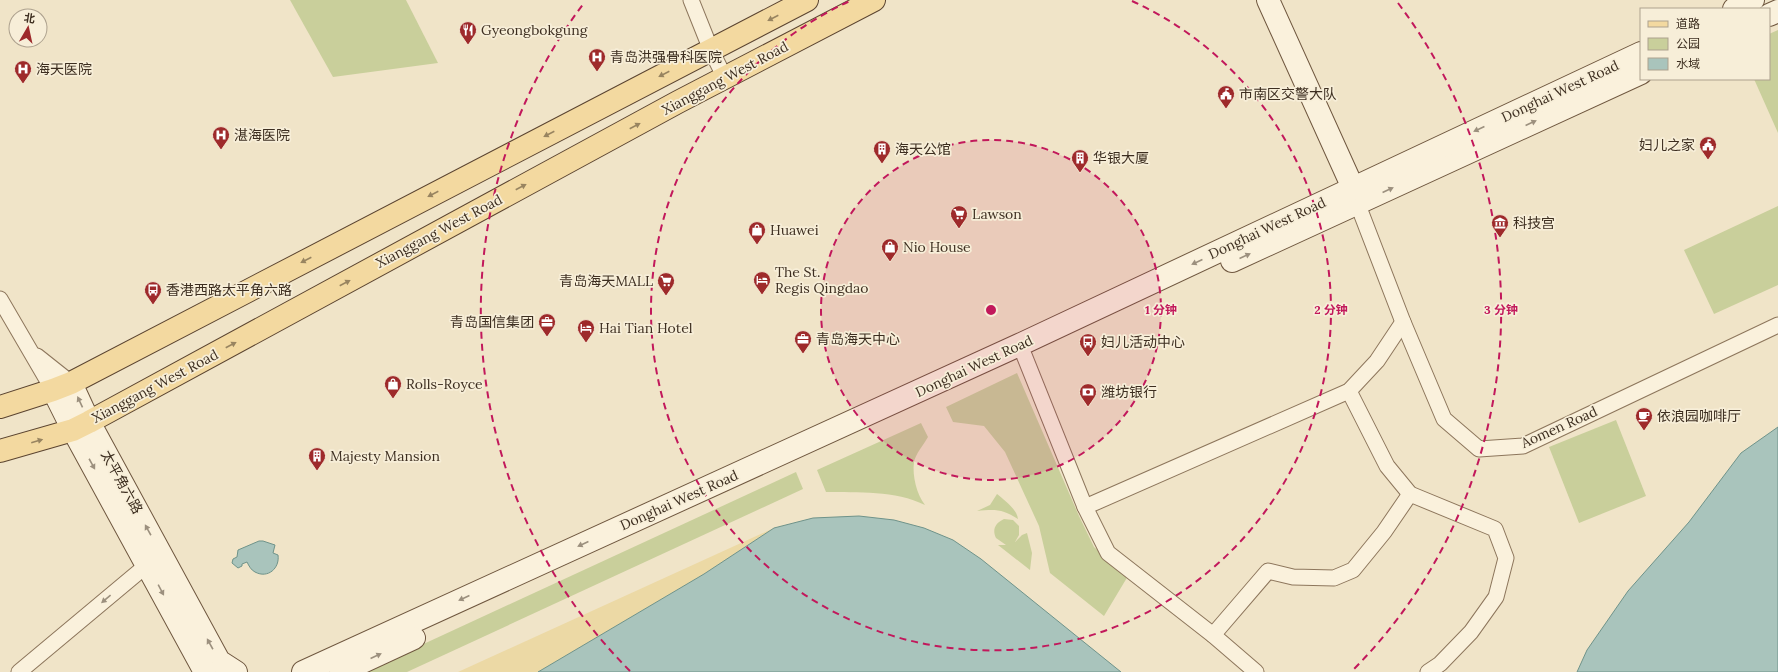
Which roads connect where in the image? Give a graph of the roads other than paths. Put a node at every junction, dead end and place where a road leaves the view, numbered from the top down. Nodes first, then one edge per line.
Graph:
1 (691, 0) edge
2 (808, 0) edge
3 (874, 0) edge
4 (1268, 0) edge
5 (1753, 0) edge
6 (1736, 8) edge
7 (711, 50) junction
8 (1640, 54) edge
9 (1640, 73) edge
10 (725, 78) junction
11 (1356, 196) junction
12 (0, 299) edge
13 (1403, 322) junction
14 (1778, 325) edge
15 (1024, 355) junction
16 (62, 386) junction
17 (1349, 391) junction
18 (0, 407) edge
19 (81, 426) junction
20 (0, 451) edge
21 (1410, 494) junction
22 (1084, 507) junction
23 (147, 565) junction
24 (1213, 635) junction
25 (19, 672) edge
26 (205, 672) edge
27 (236, 672) edge
28 (303, 672) edge
29 (341, 672) edge
30 (1256, 672) edge
31 (1428, 672) edge

1 - 7 street
2 -> 7 main road
3 - 10 main road, Xianggang West Road
4 - 11 main road
5 - 6 main road
7 - 10 street
7 -> 16 main road
8 -> 11 main road, Donghai West Road
11 -> 9 main road, Donghai West Road
19 -> 10 main road, Xianggang West Road
11 - 13 street, Aomen Road
15 -> 11 main road, Donghai West Road
11 -> 28 main road, Donghai West Road
12 - 16 street
13 - 14 street, Aomen Road
13 - 17 street
15 - 22 street
29 -> 15 main road, Donghai West Road
16 - 18 main road
16 - 19 main road
17 - 21 street
17 - 22 street
20 -> 19 main road, Xianggang West Road
19 -> 23 main road, 太平角六路
27 -> 19 main road, 太平角六路
21 - 24 street
21 - 31 street
22 - 24 street
23 -> 25 street
23 -> 26 main road, 太平角六路
24 - 30 street

